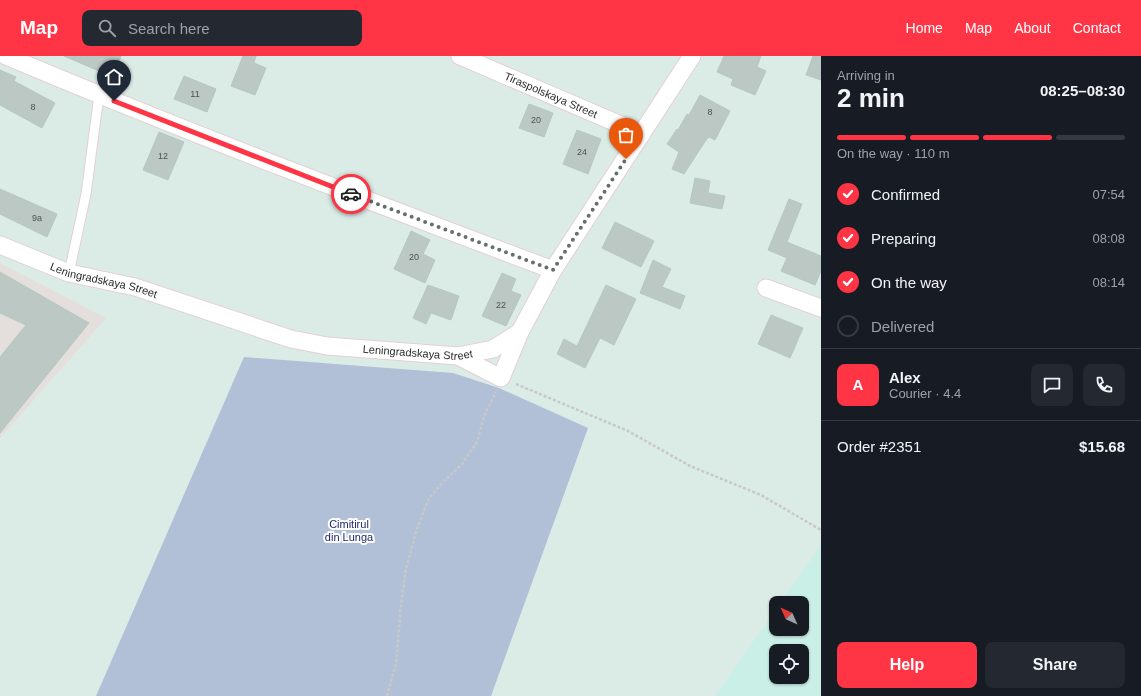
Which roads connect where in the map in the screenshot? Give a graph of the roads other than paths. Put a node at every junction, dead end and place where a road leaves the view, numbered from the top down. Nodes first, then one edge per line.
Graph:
1 (6, 56) edge
2 (460, 56) edge
3 (692, 56) edge
4 (99, 95) junction
5 (642, 134) junction
6 (0, 245) edge
7 (553, 270) junction
8 (69, 273) junction
9 (766, 288) dead end
10 (821, 308) edge
11 (520, 332) junction
12 (458, 356) junction

1 - 4 street
2 - 5 street, Tiraspolskaya Street
3 - 5 street, Leningradskaya Street
4 - 7 street
4 - 8 lane
5 - 7 street, Leningradskaya Street
6 - 8 street, Leningradskaya Street
7 - 11 street, Leningradskaya Street
8 - 12 street, Leningradskaya Street
9 - 10 street
11 - 12 street, Leningradskaya Street
11 - 12 street

